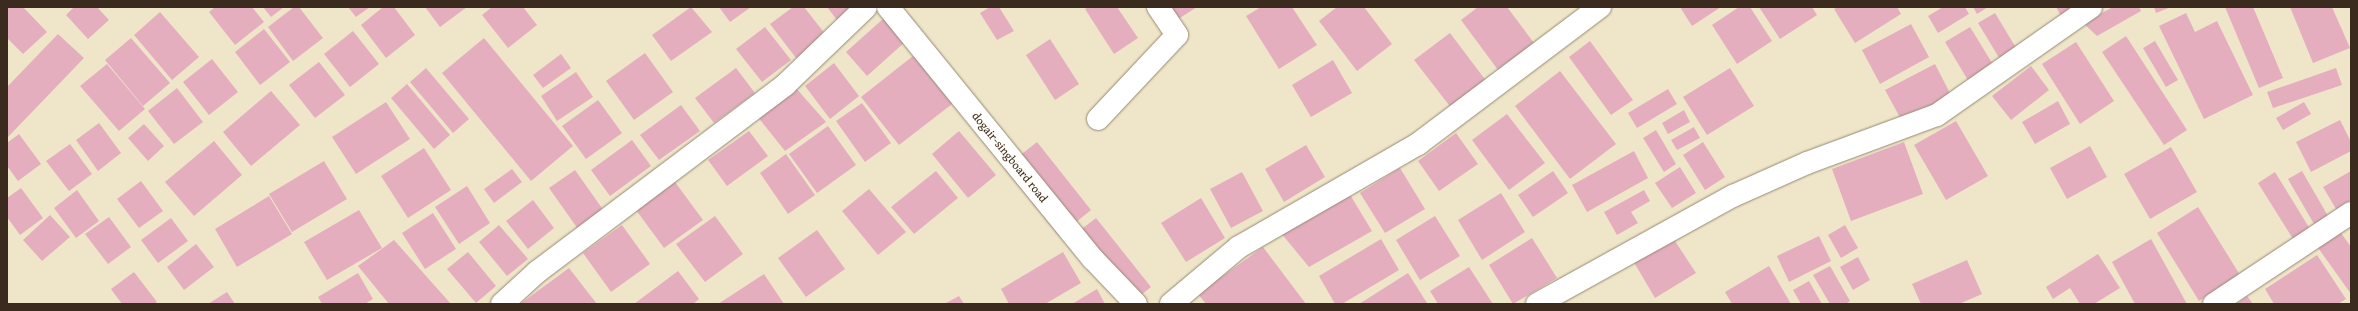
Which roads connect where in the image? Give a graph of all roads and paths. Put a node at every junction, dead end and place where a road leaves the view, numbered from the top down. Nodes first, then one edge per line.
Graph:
1 (866, 7) edge
2 (888, 7) edge
3 (1158, 7) edge
4 (1600, 7) edge
5 (2091, 7) edge
6 (1098, 120) dead end
7 (2351, 213) edge
8 (502, 304) edge
9 (1136, 304) edge
10 (1171, 304) edge
11 (1537, 304) edge
12 (2214, 304) edge

1 - 8 street
2 - 9 street, dogair-singboard road
3 - 6 street
4 - 10 street
5 - 11 street
7 - 12 street

